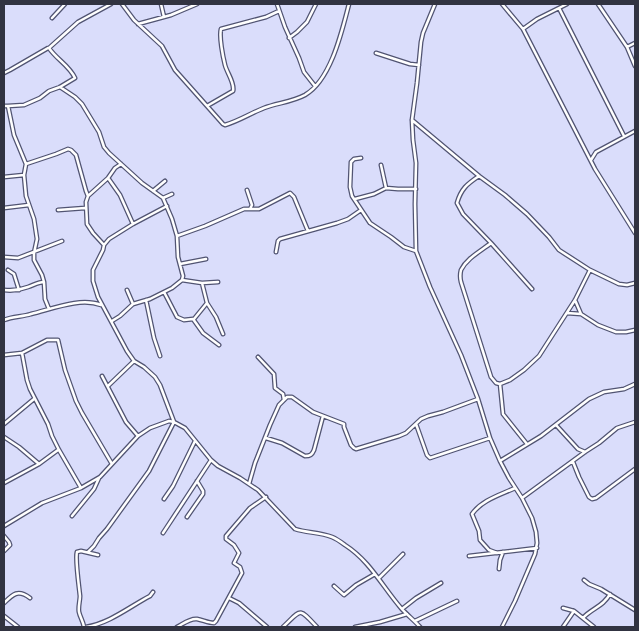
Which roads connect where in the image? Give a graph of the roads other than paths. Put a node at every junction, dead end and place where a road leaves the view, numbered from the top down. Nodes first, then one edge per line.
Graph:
1 (65, 4) edge
2 (110, 4) edge
3 (122, 4) edge
4 (161, 4) edge
5 (197, 4) edge
6 (277, 4) edge
7 (316, 4) edge
8 (349, 4) edge
9 (435, 4) edge
10 (502, 4) edge
11 (567, 4) edge
12 (598, 4) edge
13 (560, 8) junction
14 (279, 11) junction
15 (164, 17) junction
16 (52, 18) dead end
17 (138, 24) junction
18 (523, 29) junction
19 (289, 38) junction
20 (635, 43) edge
21 (627, 47) junction
22 (49, 48) junction
23 (376, 53) dead end
24 (419, 65) junction
25 (635, 66) edge
26 (4, 73) edge
27 (315, 86) junction
28 (60, 87) junction
29 (4, 106) edge
30 (8, 106) junction
31 (207, 106) junction
32 (412, 120) junction
33 (635, 130) edge
34 (624, 136) junction
35 (585, 147) junction
36 (596, 152) junction
37 (361, 158) dead end
38 (591, 160) junction
39 (26, 164) junction
40 (121, 164) junction
41 (381, 165) dead end
42 (24, 175) junction
43 (479, 176) junction
44 (4, 177) edge
45 (108, 178) junction
46 (165, 181) dead end
47 (386, 188) junction
48 (416, 189) junction
49 (247, 190) dead end
50 (152, 191) junction
51 (172, 194) dead end
52 (88, 196) junction
53 (163, 198) junction
54 (354, 200) junction
55 (29, 206) junction
56 (167, 206) junction
57 (4, 208) edge
58 (85, 208) junction
59 (250, 209) junction
60 (58, 210) dead end
61 (361, 210) junction
62 (133, 224) junction
63 (308, 231) junction
64 (635, 232) edge
65 (177, 236) junction
66 (62, 241) dead end
67 (491, 243) junction
68 (104, 245) junction
69 (416, 251) junction
70 (276, 252) dead end
71 (34, 253) junction
72 (4, 257) edge
73 (206, 259) dead end
74 (180, 264) junction
75 (8, 270) dead end
76 (590, 270) junction
77 (182, 280) junction
78 (44, 282) junction
79 (218, 282) dead end
80 (202, 283) junction
81 (635, 283) edge
82 (4, 290) edge
83 (19, 290) junction
84 (127, 290) dead end
85 (532, 290) dead end
86 (164, 292) junction
87 (146, 300) junction
88 (575, 300) junction
89 (207, 303) junction
90 (133, 304) junction
91 (103, 305) junction
92 (50, 310) junction
93 (567, 313) junction
94 (581, 314) junction
95 (193, 319) junction
96 (4, 320) edge
97 (112, 321) junction
98 (635, 330) edge
99 (223, 334) dead end
100 (219, 345) dead end
101 (22, 353) junction
102 (4, 355) edge
103 (160, 356) dead end
104 (258, 357) dead end
105 (134, 361) junction
106 (102, 376) dead end
107 (500, 384) junction
108 (635, 384) edge
109 (108, 386) junction
110 (34, 399) junction
111 (478, 399) junction
112 (284, 400) junction
113 (323, 416) junction
114 (174, 422) junction
115 (635, 422) edge
116 (4, 424) edge
117 (416, 424) junction
118 (556, 425) junction
119 (138, 436) junction
120 (4, 437) edge
121 (266, 438) junction
122 (490, 438) junction
123 (195, 441) junction
124 (527, 445) junction
125 (578, 449) junction
126 (59, 450) junction
127 (585, 452) junction
128 (580, 457) junction
129 (211, 460) junction
130 (500, 461) junction
131 (573, 462) junction
132 (38, 464) junction
133 (112, 464) junction
134 (635, 469) edge
135 (100, 477) junction
136 (4, 482) edge
137 (197, 482) junction
138 (249, 484) junction
139 (81, 488) junction
140 (515, 488) junction
141 (266, 497) junction
142 (522, 498) junction
143 (164, 499) dead end
144 (72, 516) dead end
145 (187, 517) dead end
146 (4, 526) edge
147 (163, 533) dead end
148 (4, 536) edge
149 (537, 548) junction
150 (4, 551) edge
151 (88, 552) junction
152 (503, 552) junction
153 (497, 553) junction
154 (403, 554) dead end
155 (98, 555) dead end
156 (469, 556) dead end
157 (499, 569) dead end
158 (376, 574) junction
159 (379, 578) junction
160 (584, 580) dead end
161 (440, 583) dead end
162 (334, 586) dead end
163 (153, 592) dead end
164 (610, 594) junction
165 (30, 598) dead end
166 (228, 598) junction
167 (457, 601) dead end
168 (4, 603) edge
169 (564, 608) dead end
170 (402, 609) junction
171 (635, 610) edge
172 (574, 611) junction
173 (394, 613) dead end
174 (407, 614) junction
175 (4, 616) edge
176 (393, 618) junction
177 (583, 618) junction
178 (415, 621) junction
179 (380, 622) junction
180 (101, 623) junction
181 (18, 627) edge
182 (85, 627) edge
183 (103, 627) edge
184 (177, 627) edge
185 (267, 627) edge
186 (283, 627) edge
187 (317, 627) edge
188 (355, 627) edge
189 (382, 627) edge
190 (420, 627) edge
191 (502, 627) edge
192 (563, 627) edge
193 (594, 627) edge

1 - 16 street
2 - 22 street
3 - 17 street
4 - 15 street
5 - 15 street
6 - 14 street
7 - 19 street
8 - 27 street
9 - 24 street
10 - 18 street
11 - 13 street
12 - 21 street
13 - 18 street
13 - 34 street
14 - 19 street
14 - 31 street
15 - 17 street
17 - 31 street
18 - 35 street
19 - 27 street
20 - 21 street
21 - 25 street
22 - 26 street
22 - 28 street
23 - 24 street
24 - 32 street
27 - 31 street
28 - 30 street
28 - 40 street
29 - 30 street
30 - 39 street
32 - 43 street
32 - 48 street
33 - 34 street
34 - 36 street
35 - 36 street
35 - 38 street
36 - 38 street
37 - 54 street
38 - 64 street
39 - 42 street
39 - 52 street
40 - 45 street
40 - 50 street
41 - 47 street
42 - 44 street
42 - 55 street
43 - 67 street
43 - 76 street
45 - 52 street
45 - 62 street
46 - 50 street
47 - 48 street
47 - 54 street
48 - 69 street
49 - 59 street
50 - 53 street
51 - 53 street
52 - 58 street
53 - 56 street
54 - 61 street
55 - 57 street
55 - 71 street
56 - 62 street
56 - 65 street
58 - 60 street
58 - 68 street
59 - 63 street
59 - 65 street
61 - 63 street
61 - 69 street
62 - 68 street
63 - 70 street
65 - 74 street
66 - 71 street
67 - 85 street
67 - 107 street
68 - 91 street
69 - 111 street
71 - 72 street
71 - 78 street
73 - 74 street
74 - 77 street
75 - 83 street
76 - 81 street
76 - 88 street
77 - 80 street
77 - 86 street
78 - 83 street
78 - 92 street
79 - 80 street
80 - 89 street
82 - 83 street
84 - 90 street
86 - 87 street
86 - 95 street
87 - 90 street
87 - 103 street
88 - 93 street
88 - 94 street
89 - 95 street
89 - 99 street
90 - 97 street
91 - 92 street
91 - 97 street
92 - 96 street
93 - 94 street
93 - 107 street
94 - 98 street
95 - 100 street
97 - 105 street
101 - 102 street
101 - 110 street
101 - 133 street
104 - 112 street
105 - 109 street
105 - 114 street
106 - 109 street
107 - 124 street
108 - 118 street
109 - 119 street
110 - 116 street
110 - 126 street
111 - 117 street
111 - 122 street
112 - 113 street
112 - 121 street
113 - 117 street
113 - 121 street
114 - 119 street
114 - 123 street
114 - 151 street
115 - 127 street
117 - 122 street
118 - 124 street
118 - 125 street
119 - 133 street
120 - 132 street
121 - 138 street
122 - 130 street
123 - 129 street
123 - 143 street
124 - 130 street
125 - 127 street
125 - 128 street
126 - 132 street
126 - 139 street
127 - 128 street
128 - 131 street
129 - 137 street
129 - 138 street
130 - 140 street
131 - 134 street
131 - 142 street
132 - 136 street
133 - 135 street
135 - 139 street
135 - 144 street
137 - 145 street
137 - 147 street
138 - 141 street
139 - 146 street
140 - 142 street
140 - 153 street
141 - 158 street
141 - 166 street
142 - 149 street
148 - 150 street
149 - 152 street
149 - 191 street
151 - 155 street
151 - 182 street
152 - 153 street
152 - 157 street
153 - 156 street
154 - 159 street
158 - 159 street
158 - 162 street
159 - 170 street
160 - 164 street
161 - 170 street
163 - 180 street
164 - 171 street
164 - 177 street
165 - 168 street
166 - 184 street
166 - 185 street
167 - 178 street
169 - 172 street
170 - 174 street
172 - 177 street
172 - 192 street
173 - 176 street
174 - 176 street
174 - 178 street
175 - 181 street
176 - 179 street
177 - 193 street
178 - 190 street
179 - 188 street
179 - 189 street
180 - 182 street
180 - 183 street
186 - 187 street

